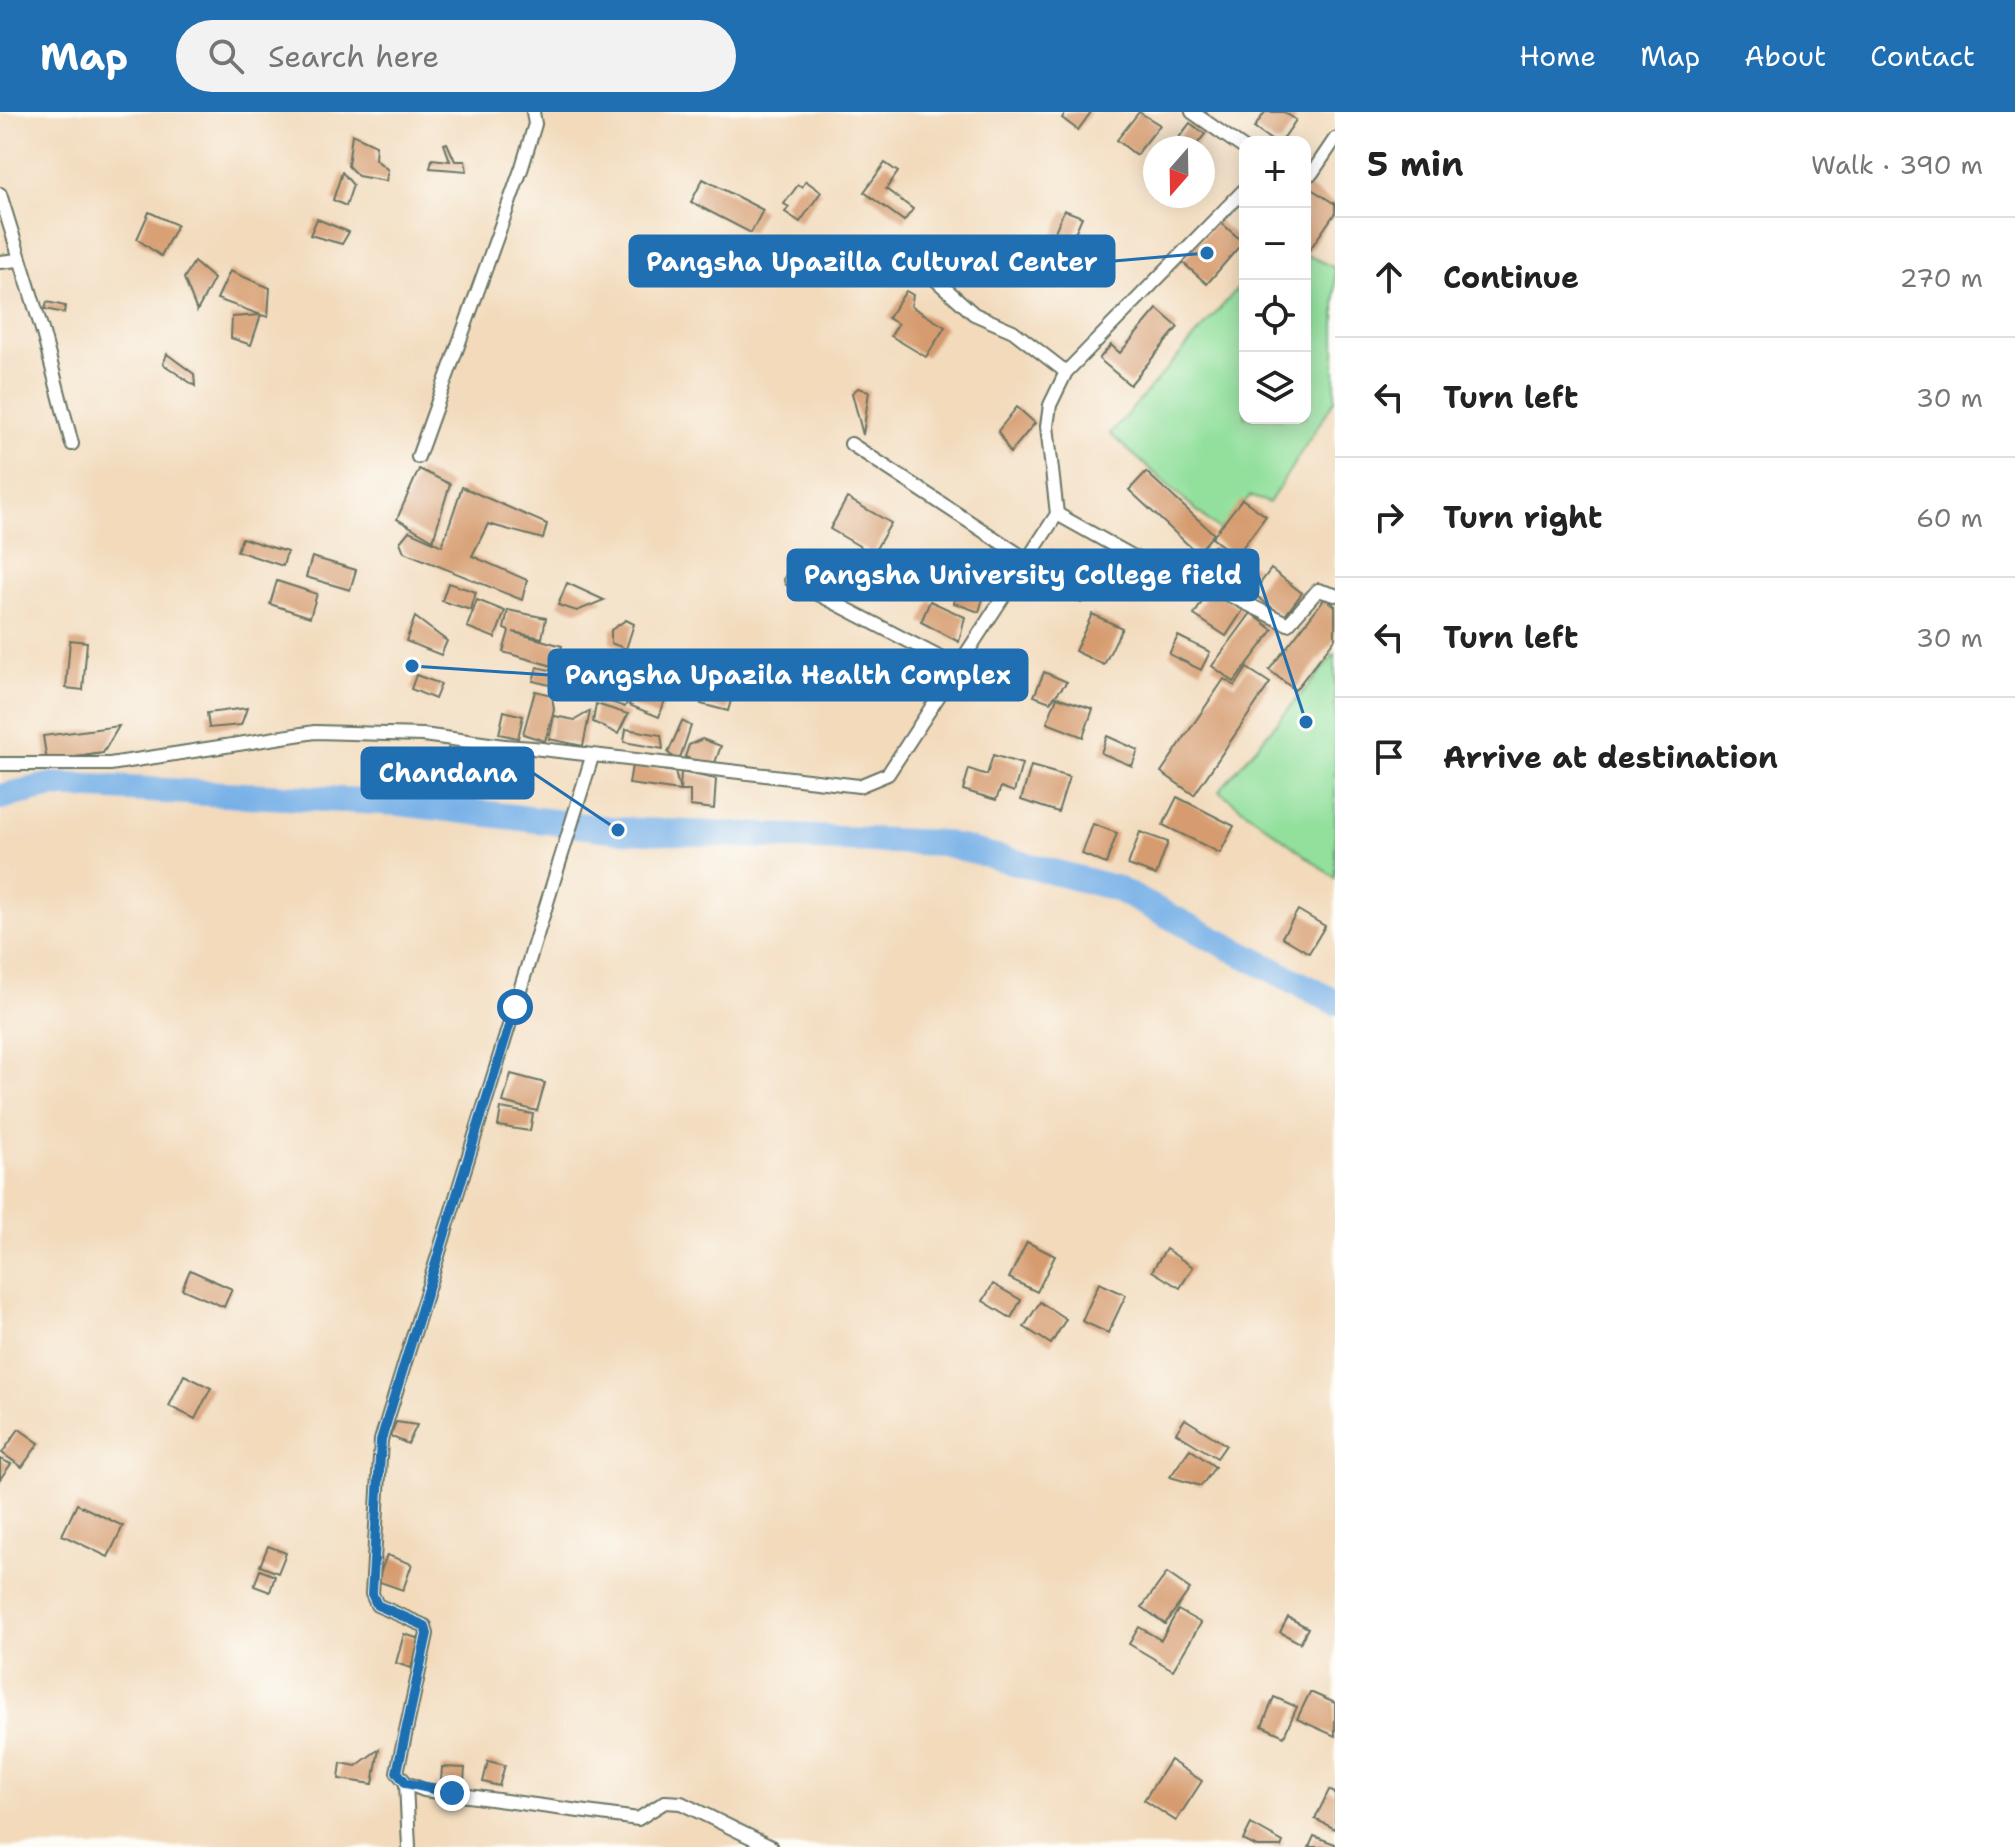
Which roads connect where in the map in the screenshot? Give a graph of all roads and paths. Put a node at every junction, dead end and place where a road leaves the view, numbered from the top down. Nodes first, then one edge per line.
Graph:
1 (533, 112) edge
2 (1192, 112) edge
3 (1335, 139) edge
4 (1239, 145) edge
5 (1311, 173) edge
6 (0, 194) edge
7 (1239, 195) edge
8 (18, 260) junction
9 (0, 262) edge
10 (919, 265) dead end
11 (1066, 372) junction
12 (72, 444) dead end
13 (851, 444) dead end
14 (418, 457) dead end
15 (1057, 514) junction
16 (1029, 561) junction
17 (791, 580) dead end
18 (1335, 595) edge
19 (958, 667) junction
20 (504, 746) junction
21 (493, 756) dead end
22 (592, 757) junction
23 (0, 764) edge
24 (406, 1783) junction
25 (409, 1847) edge
26 (771, 1847) edge

1 - 14 street
2 - 4 street
3 - 5 street
6 - 8 street
7 - 11 street
8 - 9 street
8 - 12 street
10 - 11 street
11 - 15 street
13 - 16 street
15 - 16 street
15 - 18 street
16 - 19 street
17 - 19 street
19 - 22 street
20 - 21 street
20 - 22 street
20 - 23 street
22 - 24 street
24 - 25 street
24 - 26 street

